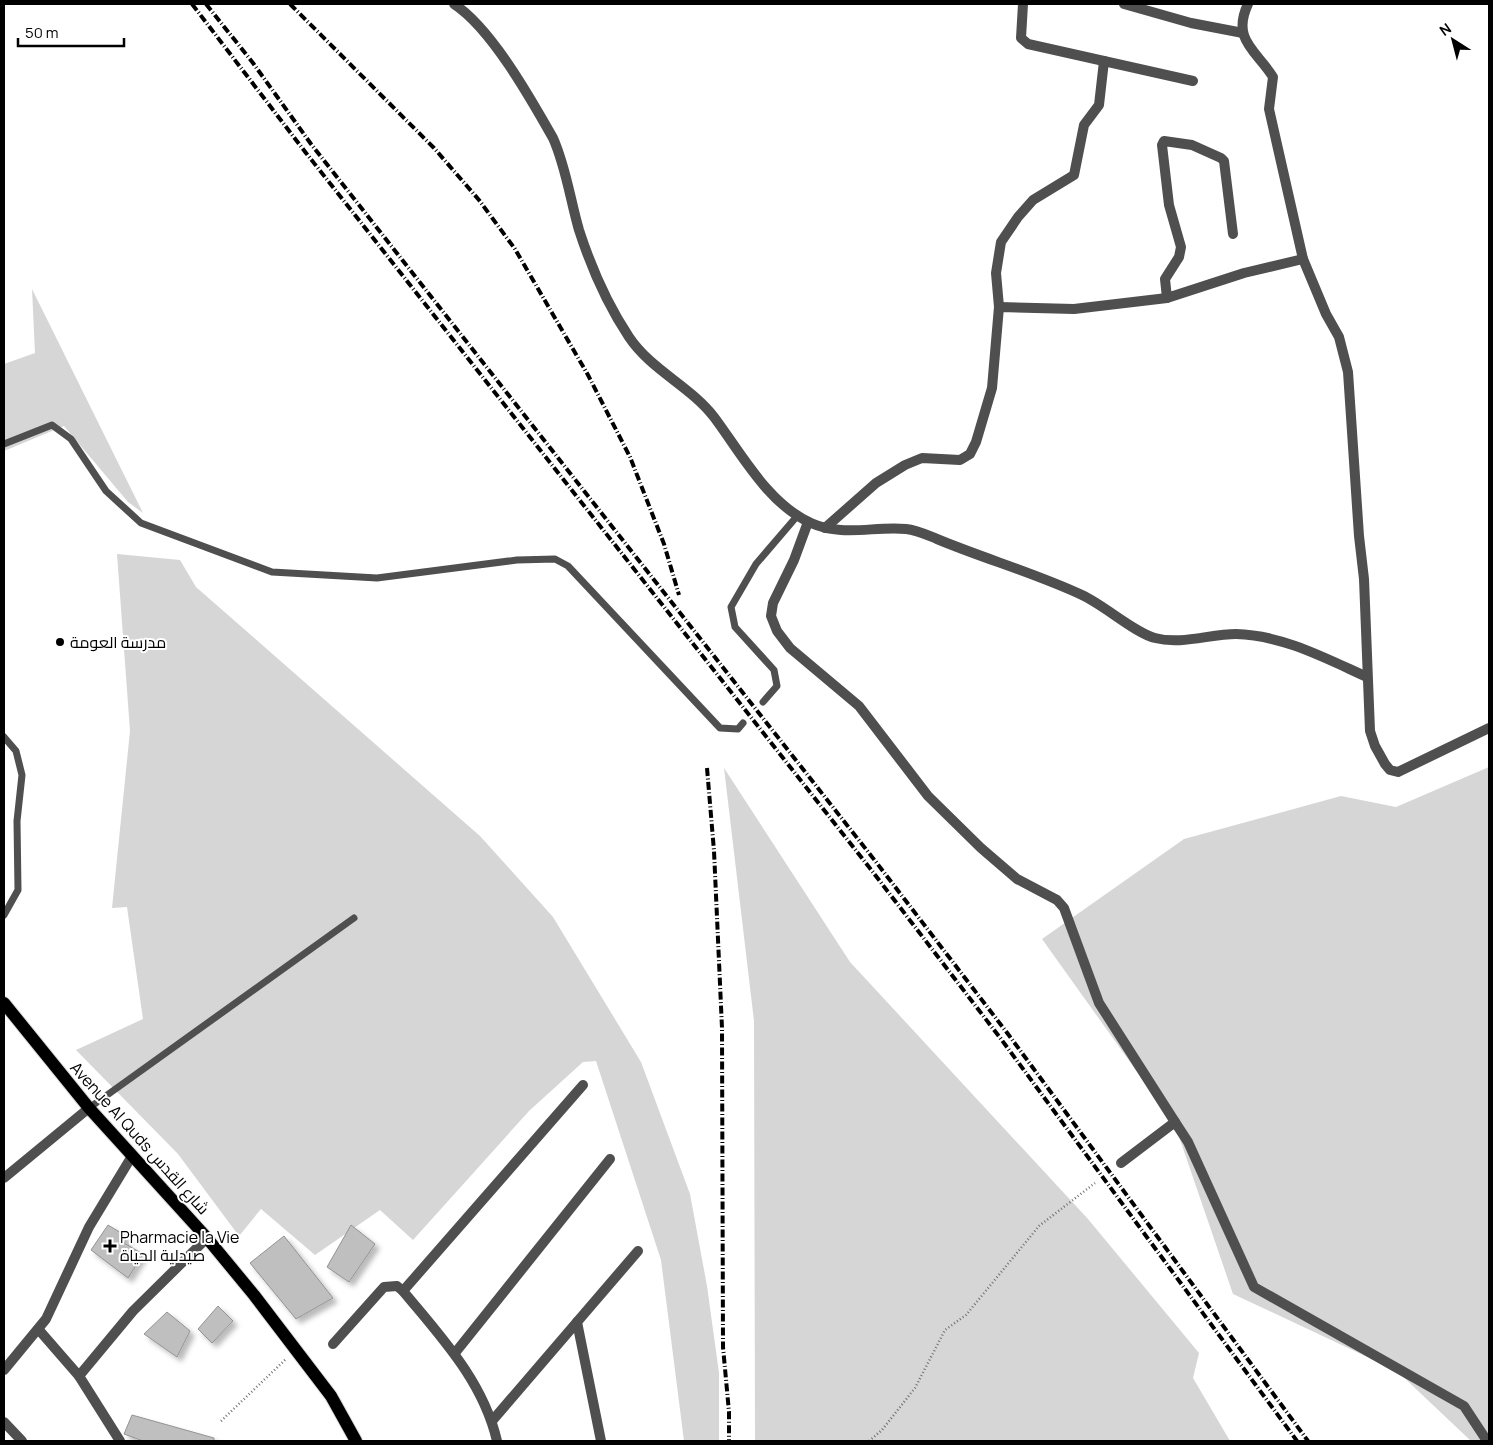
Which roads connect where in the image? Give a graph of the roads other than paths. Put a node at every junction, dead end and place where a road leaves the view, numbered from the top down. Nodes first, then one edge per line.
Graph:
1 (454, 4) edge
2 (1023, 4) edge
3 (1124, 4) edge
4 (1248, 4) edge
5 (1243, 33) junction
6 (1104, 61) junction
7 (1193, 81) dead end
8 (1233, 234) dead end
9 (1303, 259) junction
10 (1167, 298) junction
11 (999, 308) junction
12 (4, 444) edge
13 (798, 515) junction
14 (808, 522) junction
15 (825, 528) junction
16 (1367, 676) junction
17 (763, 702) dead end
18 (743, 723) dead end
19 (1489, 728) edge
20 (4, 737) edge
21 (4, 915) edge
22 (354, 918) dead end
23 (4, 1003) edge
24 (583, 1085) dead end
25 (89, 1108) junction
26 (1175, 1122) junction
27 (132, 1156) junction
28 (610, 1159) dead end
29 (1121, 1164) dead end
30 (4, 1178) edge
31 (207, 1238) junction
32 (638, 1251) dead end
33 (403, 1291) junction
34 (577, 1322) junction
35 (39, 1330) junction
36 (333, 1344) dead end
37 (454, 1353) junction
38 (4, 1370) edge
39 (79, 1376) junction
40 (492, 1421) junction
41 (4, 1422) edge
42 (22, 1441) edge
43 (120, 1441) edge
44 (356, 1441) edge
45 (496, 1441) edge
46 (601, 1441) edge
47 (1486, 1441) edge

1 - 13 street
2 - 6 street
3 - 5 street
4 - 5 street
5 - 9 street
6 - 7 street
6 - 11 street
8 - 10 street
9 - 10 street
9 - 16 street
10 - 11 street
11 - 15 street
12 - 18 lane
13 - 14 street
13 - 17 lane
14 - 15 street
14 - 26 street
15 - 16 street
16 - 19 street
20 - 21 lane
22 - 25 lane
23 - 25 main road, Avenue Al Quds شارع القدس
24 - 33 street
25 - 27 main road, Avenue Al Quds شارع القدس
25 - 30 street
26 - 29 street
26 - 47 street
27 - 31 main road, Avenue Al Quds شارع القدس
27 - 35 street
28 - 37 street
31 - 39 street
31 - 44 main road, Avenue Al Quds شارع القدس
32 - 34 street
33 - 36 street
33 - 37 street
34 - 40 street
34 - 46 street
35 - 38 street
35 - 39 street
37 - 40 street
39 - 43 street
40 - 45 street
41 - 42 street

